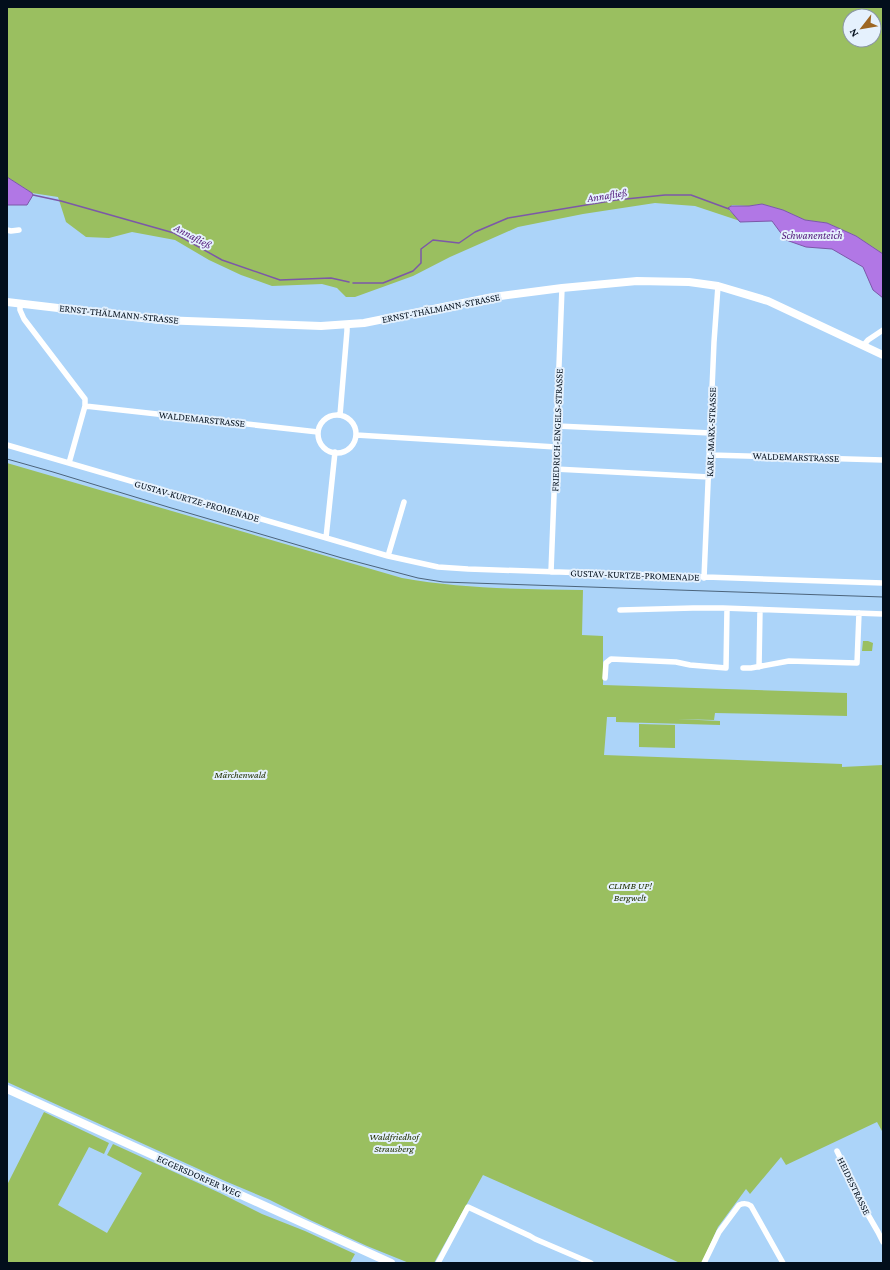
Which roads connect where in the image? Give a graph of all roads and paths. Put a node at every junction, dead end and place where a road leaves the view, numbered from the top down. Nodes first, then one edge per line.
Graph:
1 (7, 230) edge
2 (19, 230) dead end
3 (718, 286) junction
4 (562, 288) junction
5 (7, 302) edge
6 (20, 304) junction
7 (347, 325) junction
8 (883, 330) edge
9 (863, 346) junction
10 (883, 355) edge
11 (85, 406) junction
12 (340, 415) junction
13 (557, 426) junction
14 (318, 432) junction
15 (711, 433) junction
16 (356, 435) junction
17 (7, 445) edge
18 (556, 447) junction
19 (335, 452) junction
20 (710, 454) junction
21 (883, 460) edge
22 (69, 463) junction
23 (555, 469) junction
24 (709, 477) junction
25 (404, 502) dead end
26 (326, 538) junction
27 (388, 556) junction
28 (551, 572) junction
29 (704, 578) junction
30 (883, 583) edge
31 (727, 609) junction
32 (620, 610) dead end
33 (760, 610) junction
34 (859, 613) junction
35 (883, 614) edge
36 (758, 667) junction
37 (743, 668) dead end
38 (605, 678) dead end
39 (7, 1089) edge
40 (837, 1151) dead end
41 (883, 1242) edge
42 (391, 1263) edge
43 (438, 1263) edge
44 (591, 1263) edge
45 (704, 1263) edge
46 (783, 1263) edge

1 - 2 street
3 - 4 main road, ERNST-THÄLMANN-STRASSE
3 - 9 main road, ERNST-THÄLMANN-STRASSE
3 - 15 street, KARL-MARX-STRASSE
4 - 7 main road, ERNST-THÄLMANN-STRASSE
4 - 13 street, FRIEDRICH-ENGELS-STRASSE
5 - 6 main road, ERNST-THÄLMANN-STRASSE
6 - 7 main road, ERNST-THÄLMANN-STRASSE
6 - 11 street
7 - 12 street
8 - 9 street
9 - 10 main road, ERNST-THÄLMANN-STRASSE
11 - 14 street, WALDEMARSTRASSE
11 - 22 street
12 - 14 street
12 - 16 street
13 - 15 street
13 - 18 street, FRIEDRICH-ENGELS-STRASSE
14 - 19 street
15 - 20 street, KARL-MARX-STRASSE
16 - 18 street
16 - 19 street
17 - 22 street, GUSTAV-KURTZE-PROMENADE
18 - 23 street, FRIEDRICH-ENGELS-STRASSE
19 - 26 street
20 - 21 street, WALDEMARSTRASSE
20 - 24 street, KARL-MARX-STRASSE
22 - 26 street, GUSTAV-KURTZE-PROMENADE
23 - 24 street
23 - 28 street, FRIEDRICH-ENGELS-STRASSE
24 - 29 street, KARL-MARX-STRASSE
25 - 27 street
26 - 27 street, GUSTAV-KURTZE-PROMENADE
27 - 28 street, GUSTAV-KURTZE-PROMENADE
28 - 29 street, GUSTAV-KURTZE-PROMENADE
29 - 30 street, GUSTAV-KURTZE-PROMENADE
31 - 32 street
31 - 33 street
31 - 38 street
33 - 34 street
33 - 36 street
34 - 35 street
34 - 36 street
36 - 37 street
39 - 42 main road, EGGERSDORFER WEG
40 - 41 street, HEIDESTRASSE
43 - 44 street
45 - 46 street

